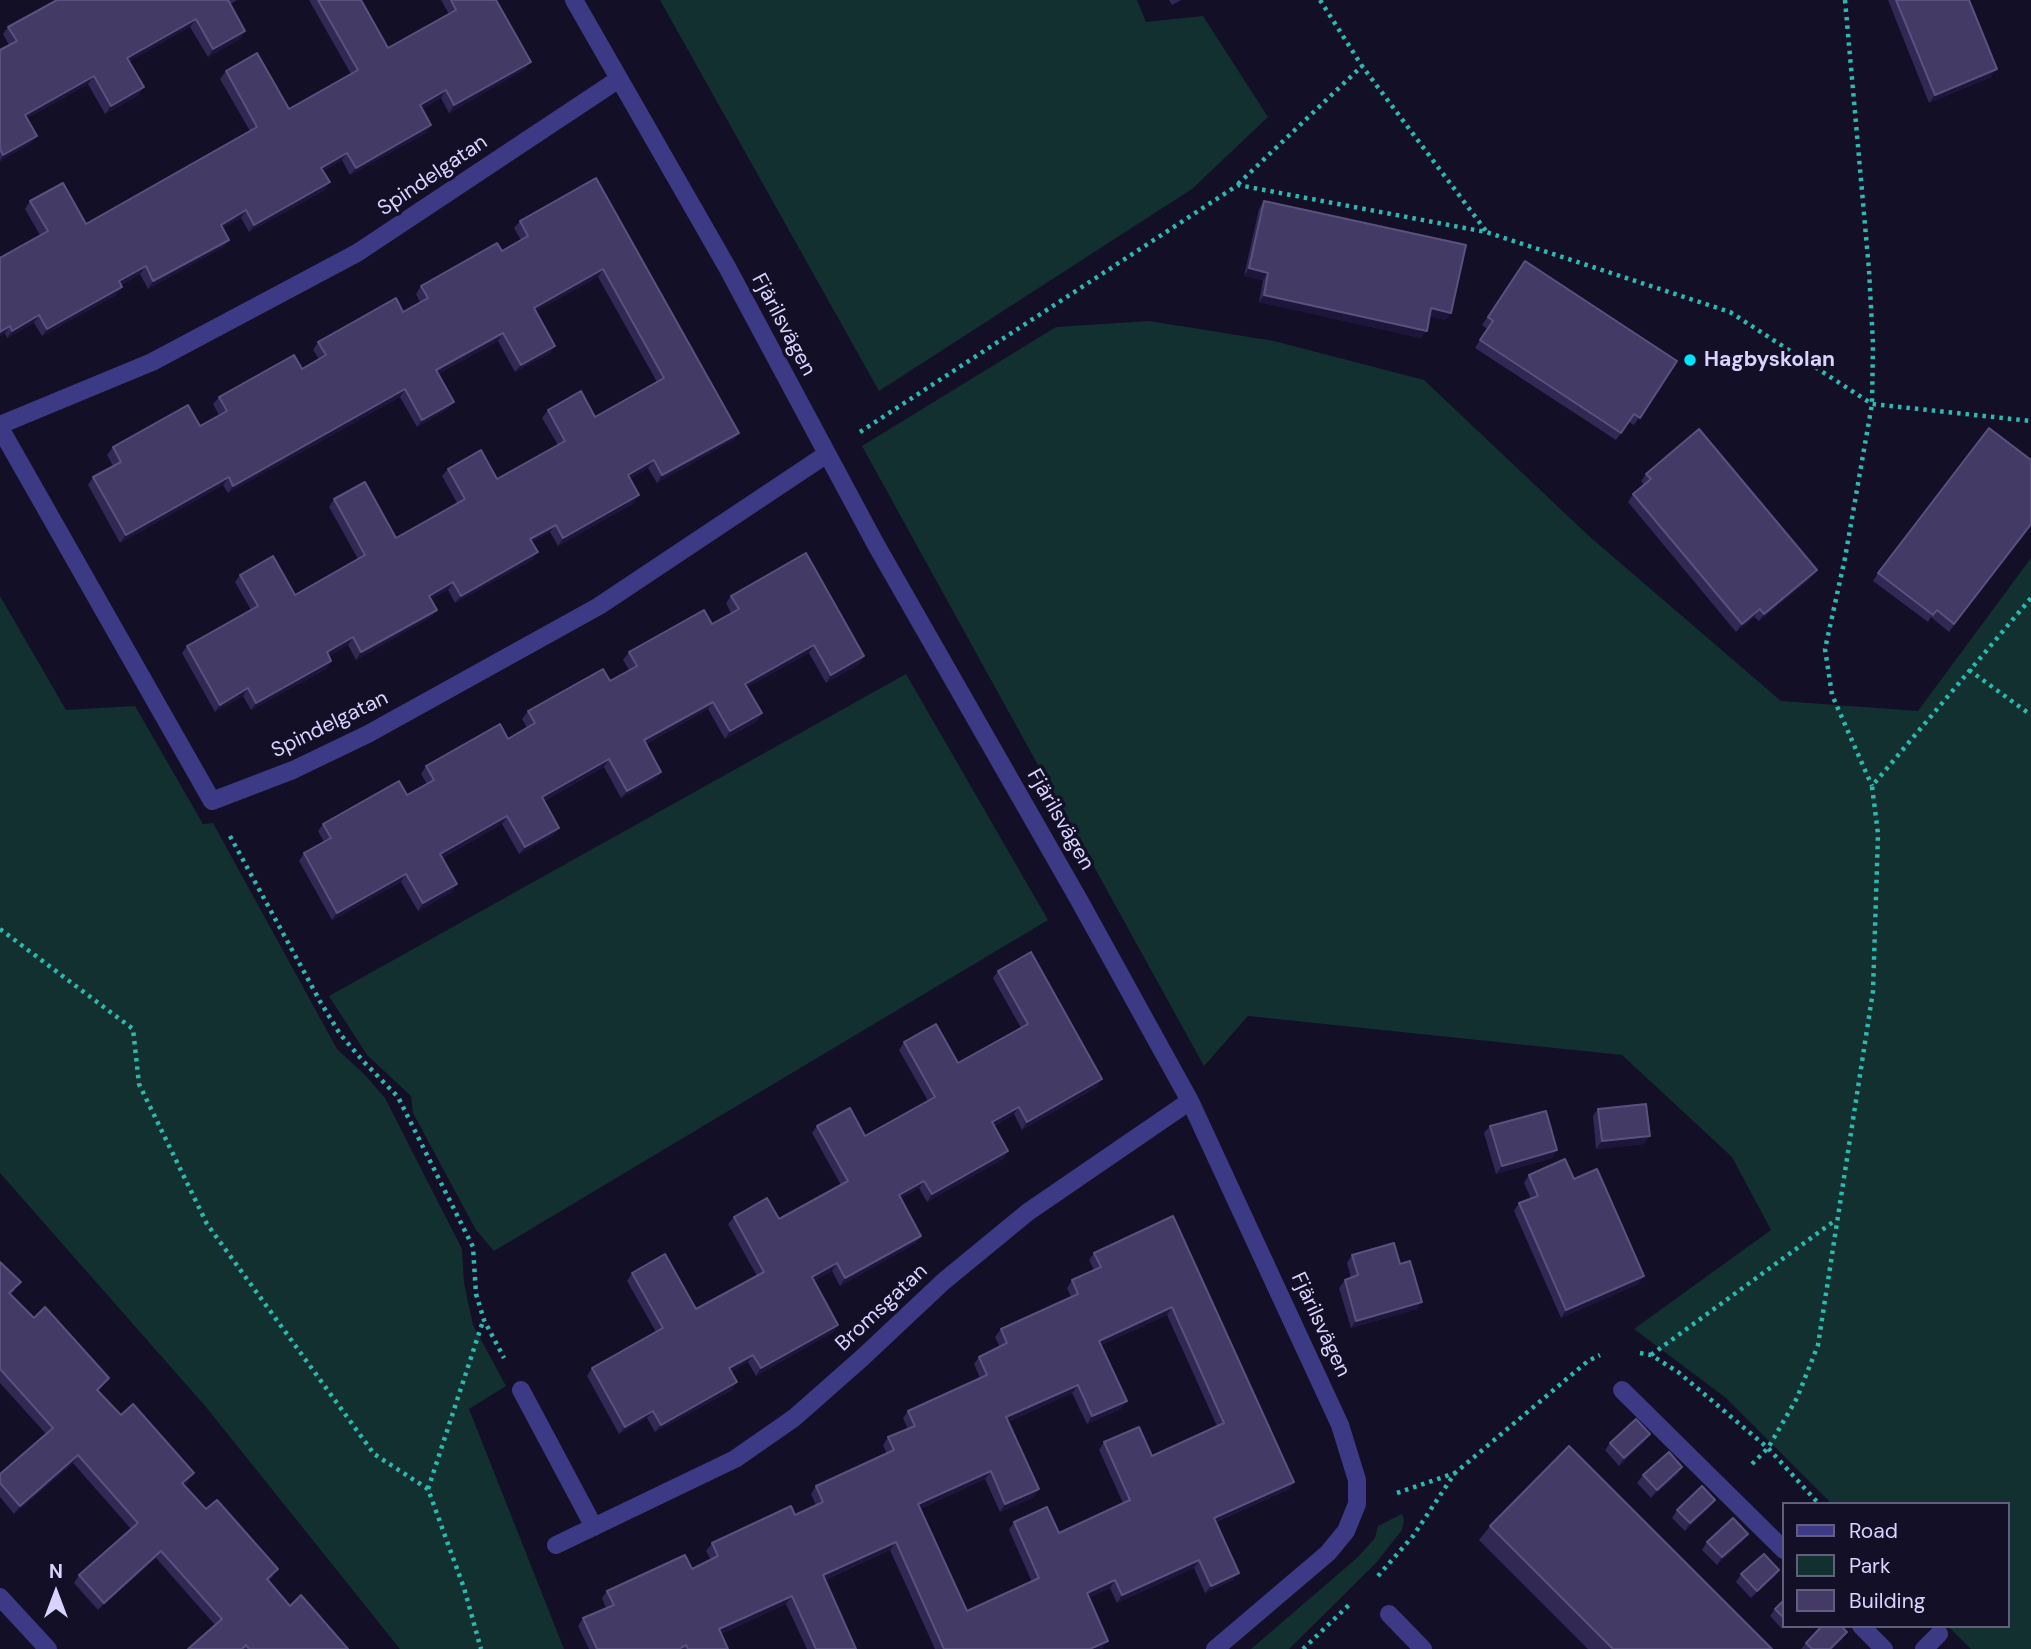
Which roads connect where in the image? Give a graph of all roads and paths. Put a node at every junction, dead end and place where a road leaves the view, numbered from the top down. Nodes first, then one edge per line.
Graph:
1 (574, 0) edge
2 (1320, 0) edge
3 (1845, 0) edge
4 (1362, 66) junction
5 (619, 79) junction
6 (1238, 185) junction
7 (1486, 232) junction
8 (1872, 404) junction
9 (2031, 421) edge
10 (0, 426) edge
11 (827, 454) junction
12 (2031, 598) edge
13 (1969, 670) junction
14 (2031, 715) edge
15 (1872, 786) junction
16 (212, 801) junction
17 (0, 929) edge
18 (1189, 1101) junction
19 (1838, 1219) junction
20 (484, 1320) junction
21 (1609, 1351) dead end
22 (1629, 1351) dead end
23 (1651, 1355) junction
24 (522, 1390) joint
25 (1622, 1390) dead end
26 (1768, 1448) junction
27 (1455, 1473) junction
28 (428, 1489) junction
29 (1817, 1502) edge
30 (1357, 1504) junction
31 (594, 1527) junction
32 (556, 1545) dead end
33 (1783, 1549) edge
34 (1373, 1581) dead end
35 (0, 1597) edge
36 (1357, 1598) dead end
37 (1389, 1614) dead end
38 (1863, 1628) edge
39 (1939, 1634) dead end
40 (48, 1649) edge
41 (481, 1649) edge
42 (1215, 1649) edge
43 (1303, 1649) edge
44 (1423, 1649) edge
45 (1884, 1649) edge
46 (1924, 1649) edge

1 - 5 street, Fjärilsvägen
2 - 4 path
3 - 8 path
4 - 6 path
4 - 7 path
5 - 10 street, Spindelgatan
5 - 11 street, Fjärilsvägen
6 - 7 path
6 - 11 path
7 - 8 path
8 - 9 path
8 - 15 path
10 - 16 street, Spindelgatan
11 - 16 street, Spindelgatan
11 - 18 street, Fjärilsvägen
12 - 13 path
13 - 14 path
13 - 15 path
15 - 19 path
16 - 20 path
17 - 28 path
18 - 30 street, Fjärilsvägen
18 - 31 street, Bromsgatan
19 - 23 path
19 - 26 path
20 - 24 path
20 - 28 path
21 - 27 path
22 - 23 path
23 - 26 path
24 - 31 street
25 - 33 street
26 - 29 path
27 - 30 path
27 - 34 path
28 - 41 path
30 - 42 street
31 - 32 street, Bromsgatan
35 - 40 street
36 - 43 path
37 - 44 street
38 - 45 street
39 - 46 street

